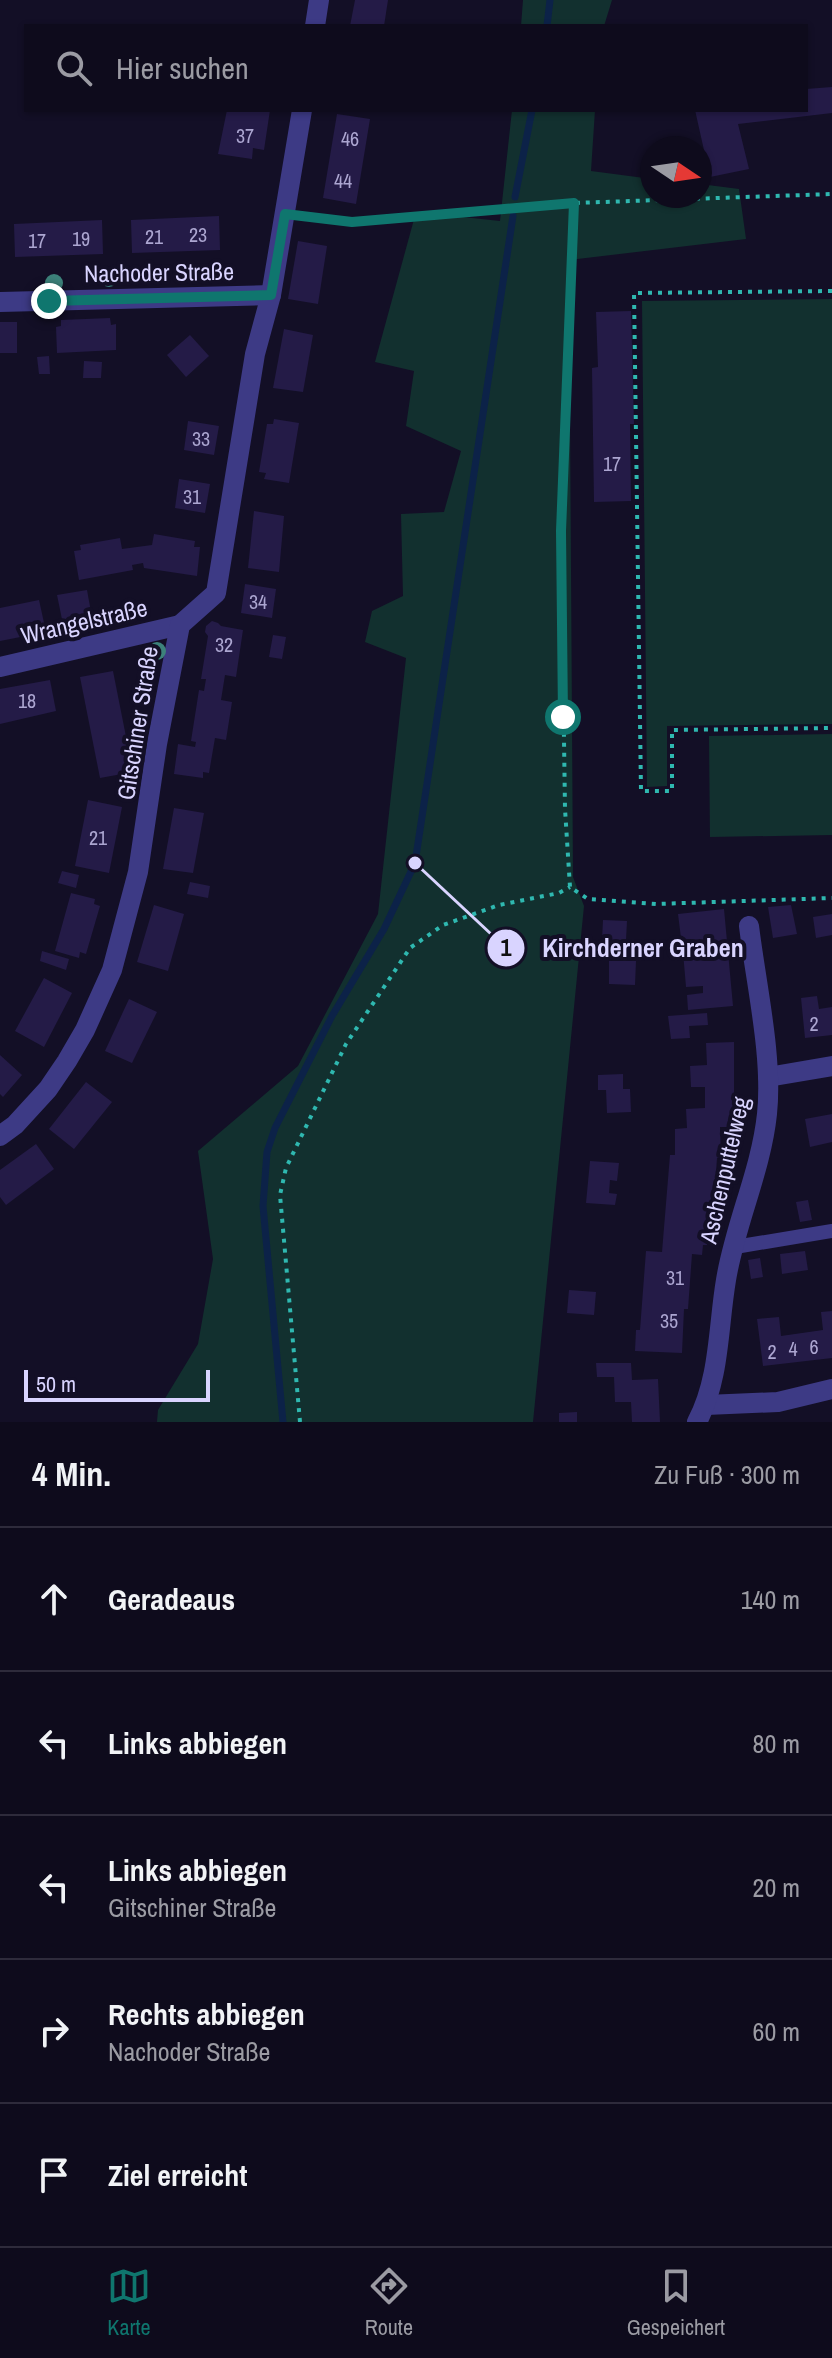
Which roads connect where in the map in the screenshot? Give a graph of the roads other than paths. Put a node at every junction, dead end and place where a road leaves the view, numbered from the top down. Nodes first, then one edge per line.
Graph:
1 (319, 0) edge
2 (315, 24) edge
3 (302, 112) edge
4 (271, 295) junction
5 (0, 302) edge
6 (180, 625) junction
7 (0, 667) edge
8 (749, 926) dead end
9 (832, 1066) edge
10 (768, 1077) junction
11 (0, 1136) edge
12 (832, 1231) edge
13 (733, 1244) junction
14 (832, 1389) edge
15 (702, 1413) edge

1 - 2 street
3 - 4 street, Gitschiner Straße
4 - 5 street, Nachoder Straße
4 - 6 street, Gitschiner Straße
6 - 7 street, Wrangelstraße
6 - 11 street, Gitschiner Straße
8 - 10 street, Aschenputtelweg
9 - 10 street
10 - 13 street, Aschenputtelweg
12 - 13 lane
13 - 15 street, Aschenputtelweg
14 - 15 street

